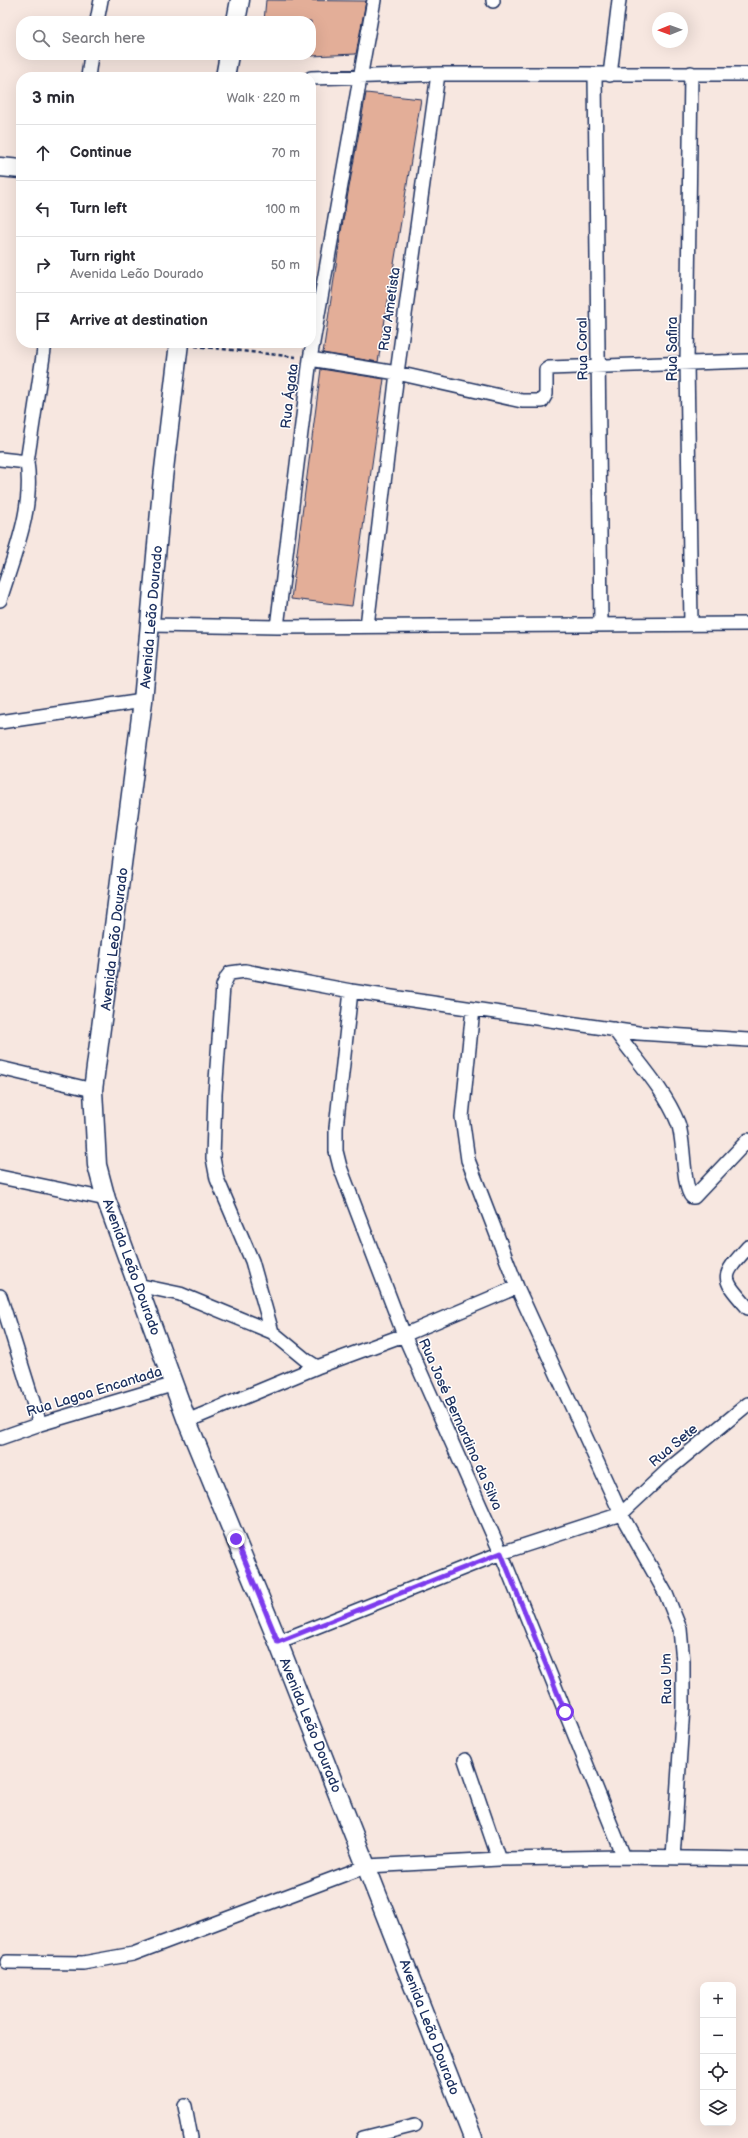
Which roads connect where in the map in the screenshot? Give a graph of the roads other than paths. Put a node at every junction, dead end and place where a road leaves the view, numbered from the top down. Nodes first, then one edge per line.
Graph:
1 (101, 0) edge
2 (240, 0) edge
3 (374, 0) edge
4 (619, 0) edge
5 (98, 16) edge
6 (237, 16) edge
7 (90, 60) edge
8 (228, 60) edge
9 (89, 72) edge
10 (225, 72) edge
11 (691, 73) junction
12 (438, 74) junction
13 (595, 74) junction
14 (748, 74) edge
15 (610, 75) junction
16 (360, 76) junction
17 (316, 78) edge
18 (0, 167) edge
19 (16, 169) edge
20 (316, 325) edge
21 (44, 348) edge
22 (179, 348) edge
23 (312, 348) edge
24 (310, 359) junction
25 (748, 361) edge
26 (687, 362) junction
27 (598, 365) junction
28 (396, 373) junction
29 (0, 459) edge
30 (27, 462) junction
31 (0, 600) edge
32 (601, 624) junction
33 (691, 624) junction
34 (748, 624) edge
35 (149, 625) junction
36 (367, 626) junction
37 (278, 627) junction
38 (144, 701) junction
39 (0, 722) edge
40 (351, 991) junction
41 (473, 1009) junction
42 (614, 1029) junction
43 (748, 1040) edge
44 (0, 1068) edge
45 (94, 1090) junction
46 (748, 1140) edge
47 (0, 1177) edge
48 (106, 1199) junction
49 (748, 1247) edge
50 (137, 1285) junction
51 (517, 1287) junction
52 (0, 1296) edge
53 (748, 1308) edge
54 (272, 1332) junction
55 (404, 1335) junction
56 (317, 1367) junction
57 (175, 1384) junction
58 (748, 1404) edge
59 (187, 1421) junction
60 (40, 1424) junction
61 (0, 1438) edge
62 (621, 1514) junction
63 (501, 1553) junction
64 (278, 1642) junction
65 (465, 1760) dead end
66 (624, 1857) junction
67 (673, 1858) junction
68 (498, 1859) junction
69 (748, 1859) edge
70 (367, 1866) junction
71 (7, 1962) dead end
72 (185, 2106) dead end
73 (415, 2126) dead end
74 (190, 2138) edge
75 (363, 2138) edge
76 (473, 2138) edge

1 - 5 street
2 - 6 main road
3 - 16 street, Rua Ágata
4 - 15 street
7 - 9 street
8 - 10 main road
11 - 14 street
11 - 15 street
11 - 26 street, Rua Safira
12 - 13 street
12 - 16 street
12 - 28 street, Rua Ametista
13 - 15 street
13 - 27 street, Rua Coral
16 - 17 street
16 - 20 street, Rua Ágata
18 - 19 main road
21 - 30 street
22 - 35 main road, Avenida Leão Dourado
23 - 24 street, Rua Ágata
24 - 28 street
24 - 37 street, Rua Ágata
25 - 26 street
26 - 27 street
26 - 33 street, Rua Safira
27 - 28 street
27 - 32 street, Rua Coral
28 - 36 street, Rua Ametista
29 - 30 street
30 - 31 street
32 - 33 street
32 - 36 street
33 - 34 street
35 - 37 street
35 - 38 main road, Avenida Leão Dourado
36 - 37 street
38 - 39 street
38 - 45 main road, Avenida Leão Dourado
40 - 41 street
40 - 54 street
40 - 55 street, Rua José Bernardino da Silva
41 - 42 street
41 - 51 street, Rua Um
42 - 43 street
42 - 46 street
44 - 45 street
45 - 48 main road, Avenida Leão Dourado
47 - 48 street
48 - 50 main road, Avenida Leão Dourado
49 - 53 street
50 - 54 street
50 - 57 main road, Avenida Leão Dourado
51 - 55 street
51 - 62 street, Rua Um
52 - 60 street
54 - 56 street
55 - 56 street
55 - 63 street, Rua José Bernardino da Silva
56 - 59 street
57 - 59 main road, Avenida Leão Dourado
57 - 60 street, Rua Lagoa Encantada
58 - 62 street, Rua Sete
59 - 64 main road, Avenida Leão Dourado
60 - 61 street, Rua Lagoa Encantada
62 - 63 street
62 - 67 street, Rua Um
63 - 64 street
63 - 66 street, Rua José Bernardino da Silva
64 - 70 main road, Avenida Leão Dourado
65 - 68 street
66 - 67 street
66 - 68 street
67 - 69 street
68 - 70 street
70 - 71 street
70 - 76 main road, Avenida Leão Dourado
72 - 74 street
73 - 75 street

